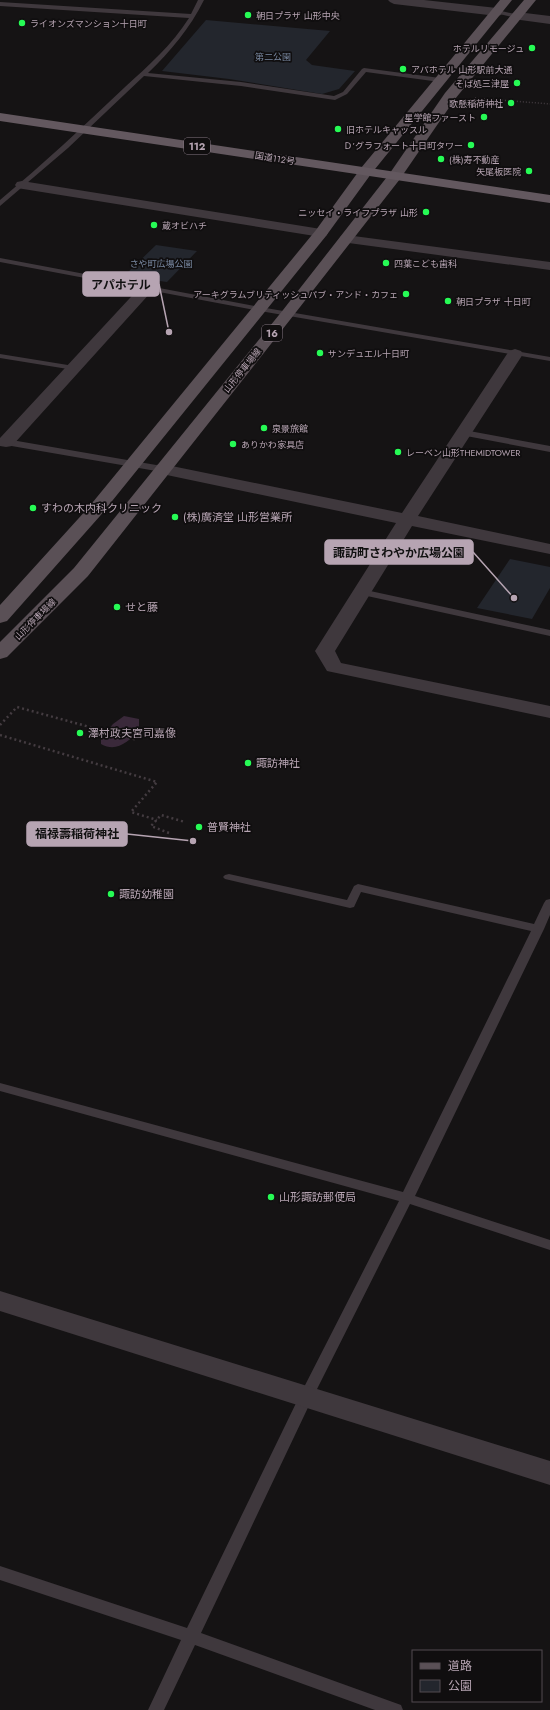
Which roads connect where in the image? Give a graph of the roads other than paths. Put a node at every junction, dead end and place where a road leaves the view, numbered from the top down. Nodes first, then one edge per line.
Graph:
1 (201, 0) edge
2 (394, 0) edge
3 (530, 0) edge
4 (0, 4) edge
5 (502, 6) edge
6 (193, 16) junction
7 (517, 16) junction
8 (550, 20) edge
9 (143, 74) junction
10 (440, 80) junction
11 (1, 119) edge
12 (86, 130) junction
13 (366, 172) junction
14 (395, 176) junction
15 (22, 185) junction
16 (550, 199) edge
17 (0, 204) edge
18 (321, 233) junction
19 (346, 239) junction
20 (0, 260) edge
21 (550, 266) edge
22 (147, 288) junction
23 (260, 309) junction
24 (288, 313) junction
25 (515, 354) junction
26 (0, 356) edge
27 (550, 359) edge
28 (74, 368) junction
29 (464, 433) junction
30 (3, 442) edge
31 (550, 449) edge
32 (132, 465) junction
33 (162, 469) junction
34 (407, 520) junction
35 (550, 549) edge
36 (361, 592) junction
37 (0, 618) edge
38 (550, 633) edge
39 (0, 653) edge
40 (550, 712) edge
41 (229, 877) dead end
42 (550, 903) edge
43 (538, 929) junction
44 (0, 1087) edge
45 (407, 1198) junction
46 (550, 1245) edge
47 (0, 1301) edge
48 (306, 1397) junction
49 (550, 1473) edge
50 (0, 1573) edge
51 (192, 1637) junction
52 (391, 1709) edge
53 (156, 1710) edge

1 - 6 lane
2 - 5 street
3 - 7 main road, 山形停車場線 / 16
4 - 6 lane
5 - 7 lane
5 - 10 main road, 16
6 - 9 lane
7 - 8 street
7 - 14 main road, 山形停車場線 / 16
9 - 10 lane
9 - 12 lane
10 - 13 main road, 16
11 - 12 highway, 国道112号 / 112
12 - 13 highway, 国道112号 / 112
12 - 15 lane
13 - 14 highway, 国道112号 / 112
13 - 18 main road, 16
14 - 16 highway, 国道112号 / 112
14 - 19 main road, 山形停車場線 / 16
15 - 17 lane
15 - 18 street
18 - 23 main road, 16
19 - 21 street
19 - 24 main road, 山形停車場線 / 16
20 - 22 lane
22 - 23 lane
22 - 28 street
23 - 24 lane
23 - 32 main road, 16
24 - 25 lane
24 - 33 main road, 山形停車場線 / 16
25 - 27 lane
25 - 29 street
26 - 28 lane
28 - 30 street
29 - 31 lane
29 - 34 street
30 - 32 lane
32 - 33 lane
32 - 37 main road, 16
33 - 34 street
33 - 39 main road, 山形停車場線 / 16
34 - 35 street
34 - 36 street
36 - 38 lane
36 - 40 street
41 - 43 lane
42 - 43 lane
43 - 45 lane
44 - 45 lane
45 - 46 lane
45 - 48 lane
47 - 48 street
48 - 49 street
48 - 51 lane
50 - 51 lane
51 - 52 lane
51 - 53 lane

